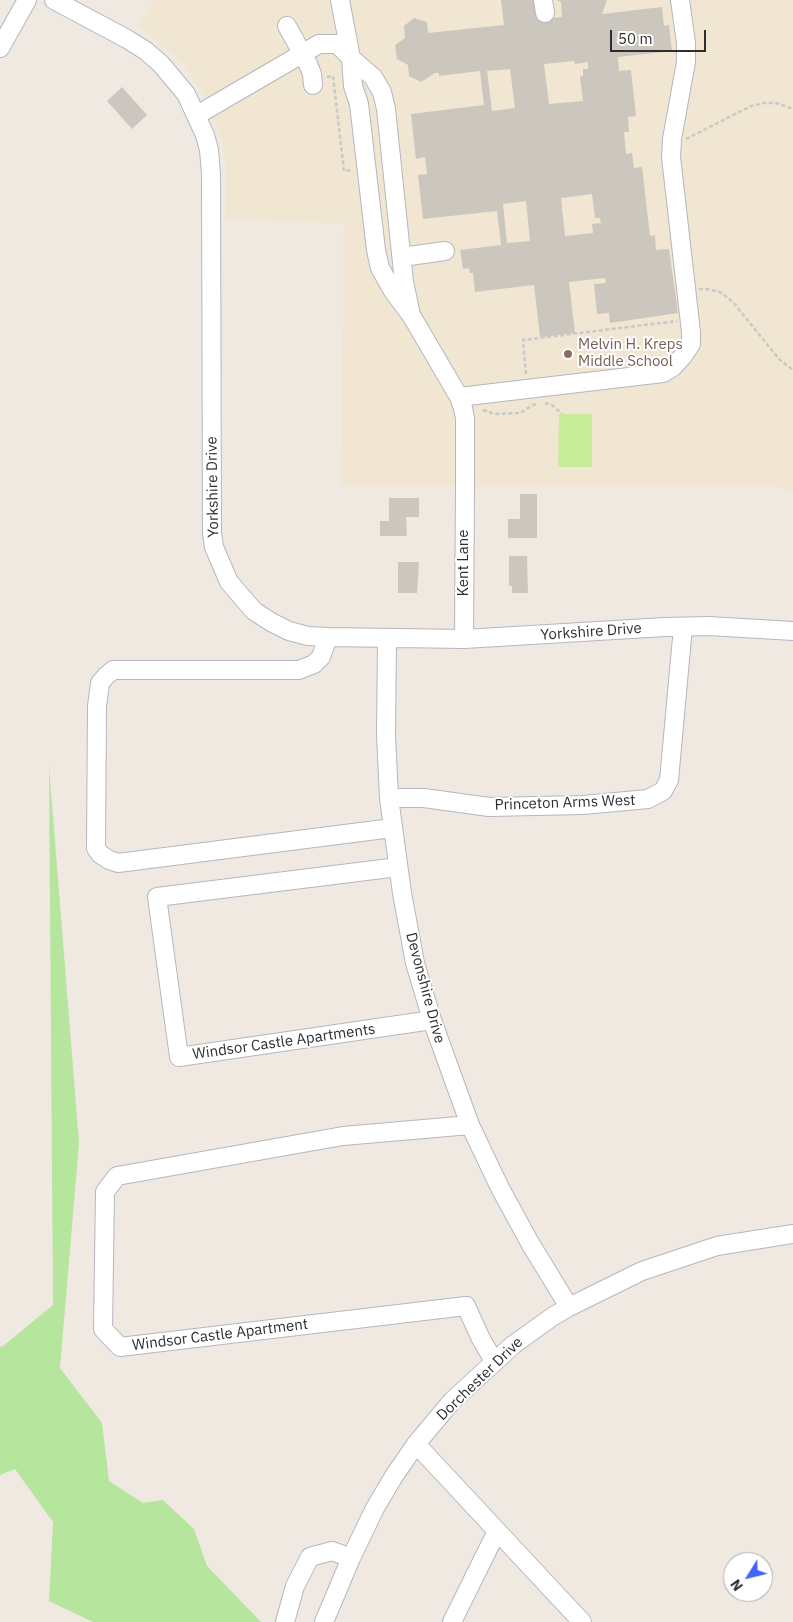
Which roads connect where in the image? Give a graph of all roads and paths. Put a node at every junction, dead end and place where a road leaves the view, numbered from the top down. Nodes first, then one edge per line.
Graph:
1 (27, 0) edge
2 (54, 0) edge
3 (340, 0) edge
4 (680, 0) edge
5 (287, 26) dead end
6 (0, 48) edge
7 (303, 54) junction
8 (351, 58) junction
9 (317, 81) joint
10 (793, 109) edge
11 (197, 115) junction
12 (680, 141) dead end
13 (356, 170) dead end
14 (445, 251) dead end
15 (402, 257) junction
16 (696, 289) dead end
17 (411, 315) junction
18 (680, 320) dead end
19 (793, 370) edge
20 (524, 378) dead end
21 (459, 397) junction
22 (479, 410) dead end
23 (562, 414) dead end
24 (683, 627) junction
25 (793, 631) edge
26 (328, 637) junction
27 (387, 639) junction
28 (464, 639) junction
29 (389, 798) junction
30 (392, 828) junction
31 (398, 867) junction
32 (432, 1020) junction
33 (470, 1125) junction
34 (793, 1234) edge
35 (569, 1307) junction
36 (494, 1361) junction
37 (416, 1444) junction
38 (497, 1531) junction
39 (351, 1558) junction
40 (285, 1622) edge
41 (324, 1622) edge
42 (452, 1622) edge
43 (582, 1622) edge

1 - 6 street
2 - 11 street, Yorkshire Drive
3 - 8 street
4 - 21 street
5 - 7 street
7 - 8 street
7 - 9 street
7 - 11 street
8 - 15 street
8 - 17 street
9 - 13 path
10 - 12 path
11 - 26 street, Yorkshire Drive
14 - 15 street
15 - 17 street
16 - 19 path
17 - 21 street, Kent Lane
18 - 20 path
21 - 28 street, Kent Lane
22 - 23 path
24 - 25 street, Yorkshire Drive
24 - 28 street, Yorkshire Drive
24 - 29 street, Princeton Arms West
26 - 27 street, Yorkshire Drive
26 - 30 street
27 - 28 street, Yorkshire Drive
27 - 29 street, Devonshire Drive
29 - 30 street, Devonshire Drive
30 - 31 street, Devonshire Drive
31 - 32 street, Devonshire Drive
31 - 32 street, Windsor Castle Apartments
32 - 33 street, Devonshire Drive
33 - 35 street, Devonshire Drive
33 - 36 street, Windsor Castle Apartment
34 - 35 street, Dorchester Drive
35 - 36 street, Dorchester Drive
36 - 37 street, Dorchester Drive
37 - 38 street
37 - 39 street, Dorchester Drive
38 - 42 street
38 - 43 street
39 - 40 street
39 - 41 street, Dorchester Drive

